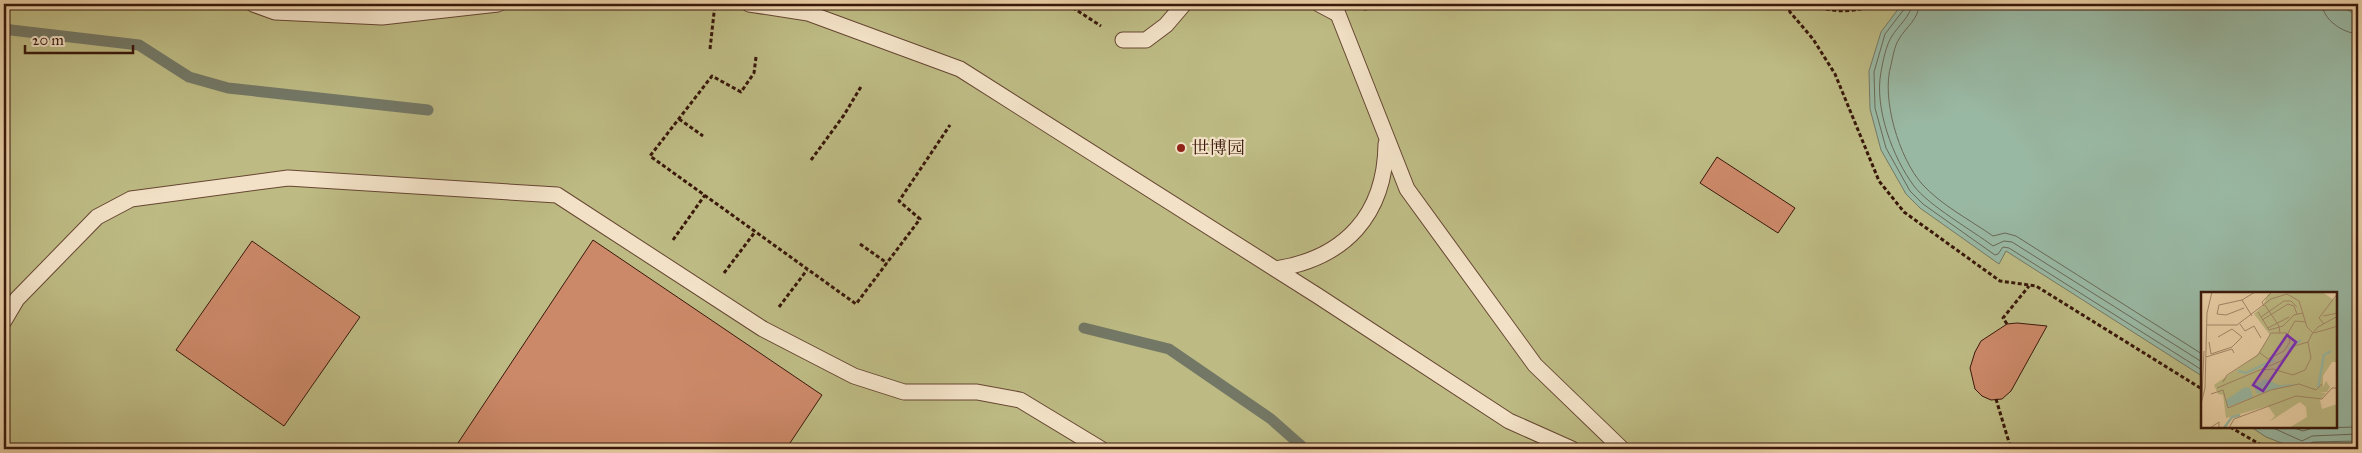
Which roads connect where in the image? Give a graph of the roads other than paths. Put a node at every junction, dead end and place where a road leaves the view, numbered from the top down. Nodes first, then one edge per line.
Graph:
1 (252, 4) edge
2 (498, 4) edge
3 (749, 4) edge
4 (1184, 4) edge
5 (1319, 4) edge
6 (1335, 8) edge
7 (1123, 40) road end
8 (1386, 137) junction
9 (1276, 269) junction
10 (4, 321) edge
11 (1101, 449) edge
12 (1572, 449) edge
13 (1622, 449) edge

1 - 2 lane
3 - 9 lane
4 - 7 lane
5 - 6 lane
6 - 8 lane
8 - 9 lane
8 - 13 lane
9 - 12 lane
10 - 11 lane

